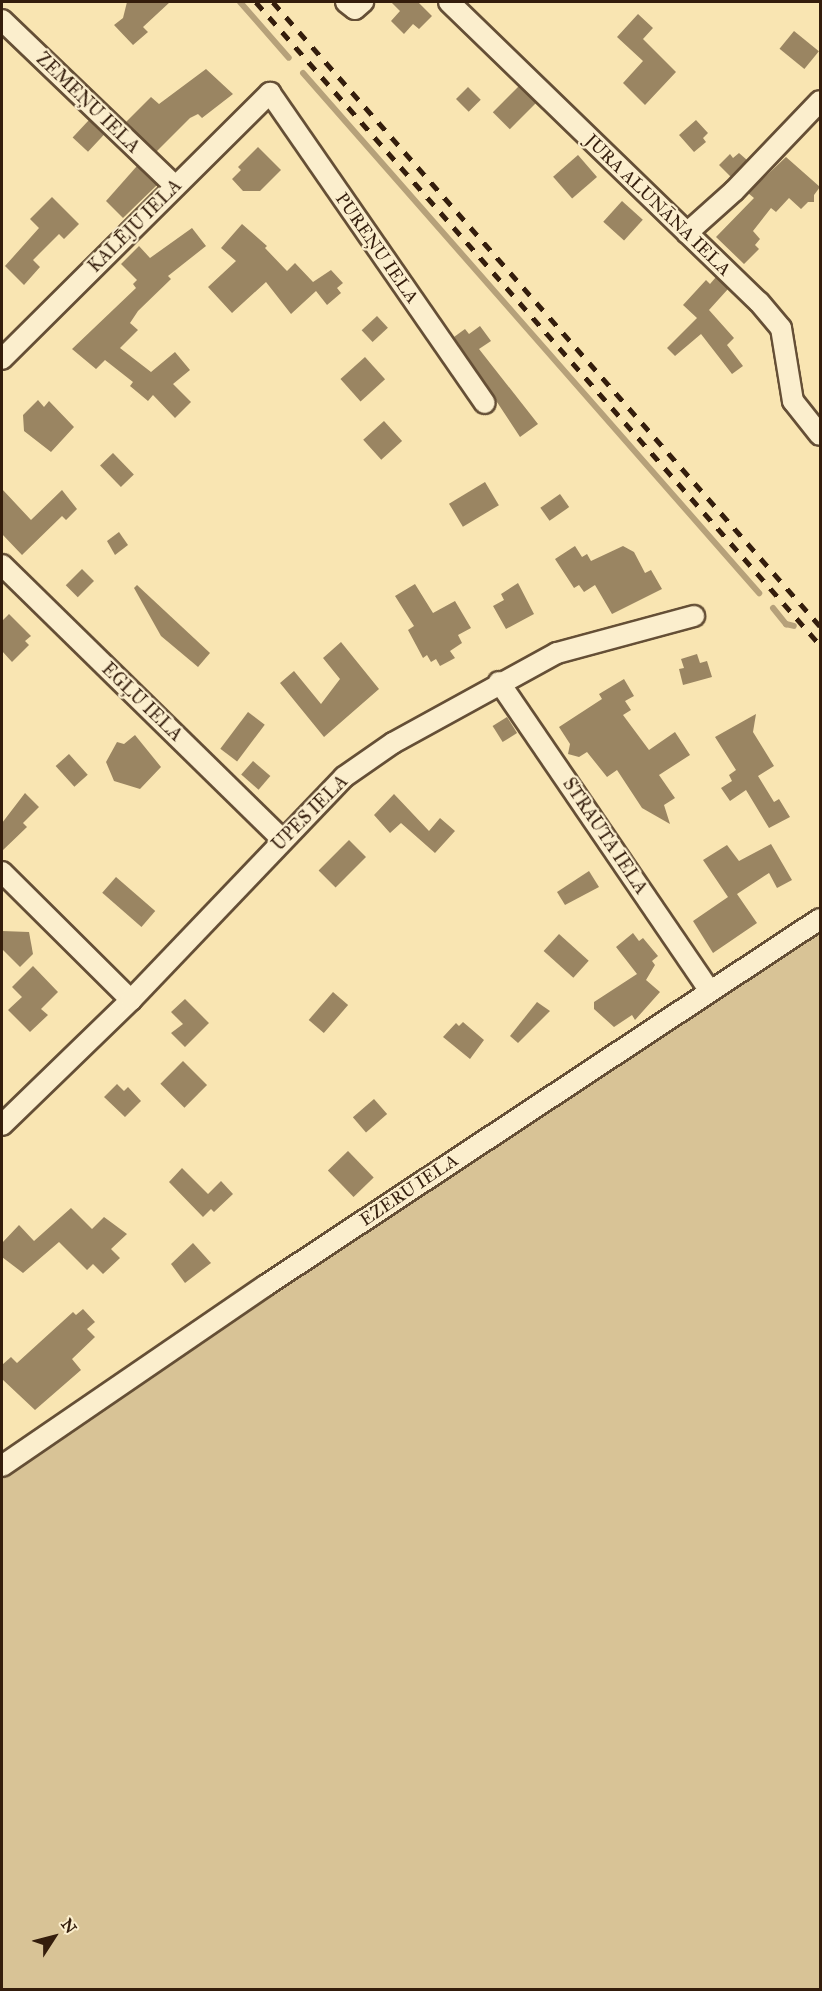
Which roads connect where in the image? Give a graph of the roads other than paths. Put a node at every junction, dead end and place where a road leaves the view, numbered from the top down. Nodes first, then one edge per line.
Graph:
1 (449, 2) edge
2 (2, 20) edge
3 (270, 93) joint
4 (820, 101) edge
5 (176, 186) junction
6 (687, 233) junction
7 (2, 359) edge
8 (485, 403) dead end
9 (820, 435) edge
10 (2, 565) edge
11 (694, 616) dead end
12 (499, 682) junction
13 (282, 839) junction
14 (2, 872) edge
15 (820, 919) edge
16 (710, 991) junction
17 (131, 1000) junction
18 (2, 1125) edge
19 (2, 1466) edge

1 - 6 street, JURA ALUNĀNA IELA
2 - 5 street, ZEMEŅU IELA
3 - 5 street, KALĒJU IELA
3 - 8 street, PUREŅU IELA
4 - 6 street
5 - 7 street, KALĒJU IELA
6 - 9 street, JURA ALUNĀNA IELA
10 - 13 street, EGĻU IELA
11 - 12 street, UPES IELA
12 - 13 street, UPES IELA
12 - 16 street, STRAUTA IELA
13 - 17 street, UPES IELA
14 - 17 street
15 - 16 street, EZERU IELA
16 - 19 street, EZERU IELA
17 - 18 street, UPES IELA

